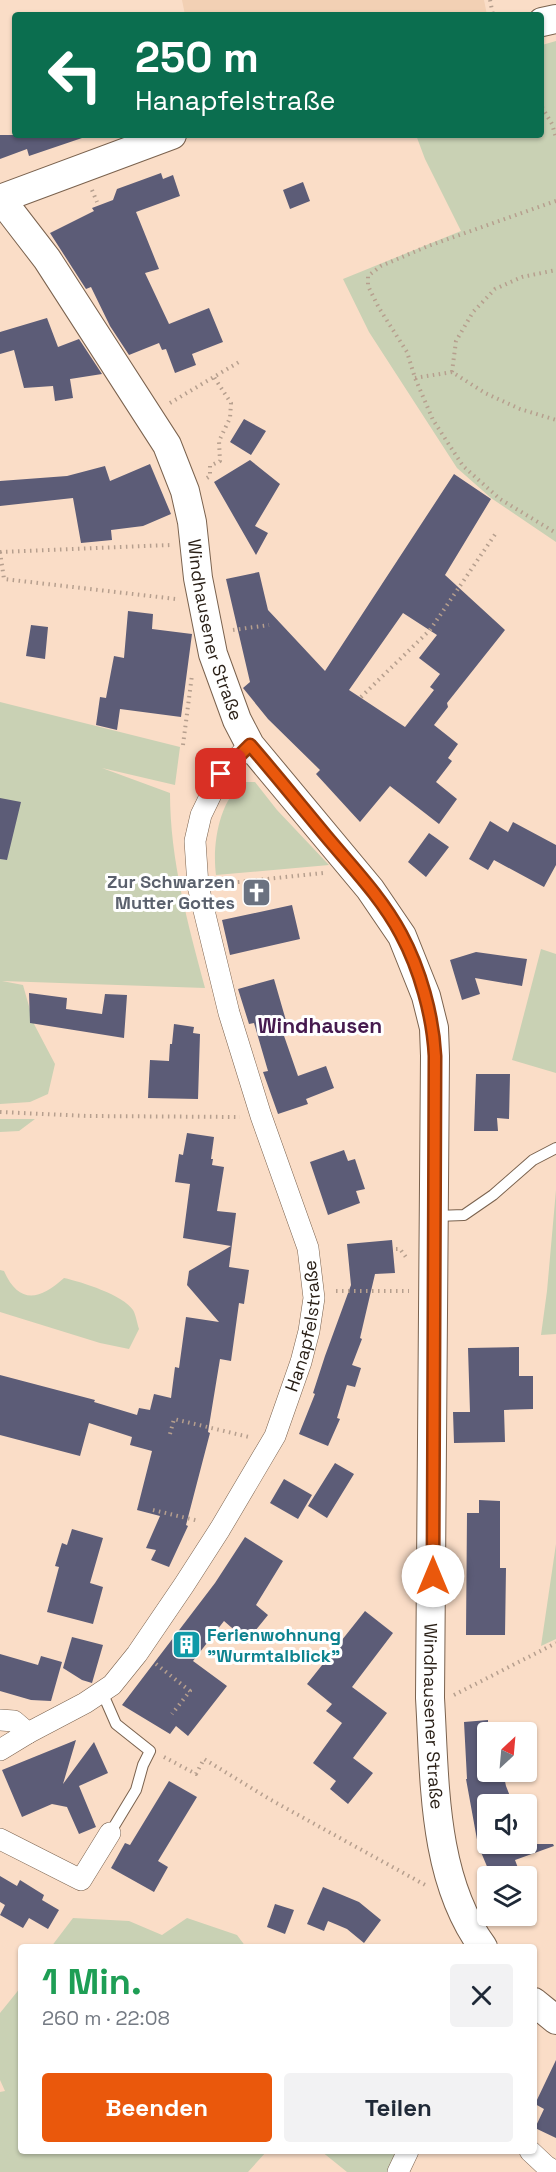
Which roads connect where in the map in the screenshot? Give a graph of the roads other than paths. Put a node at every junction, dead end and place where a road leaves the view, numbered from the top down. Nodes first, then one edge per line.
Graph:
1 (164, 138) edge
2 (0, 199) edge
3 (250, 745) junction
4 (556, 1148) edge
5 (436, 1216) junction
6 (102, 1692) junction
7 (0, 1720) edge
8 (28, 1733) junction
9 (0, 1750) edge
10 (110, 1833) joint
11 (0, 1839) edge
12 (481, 1944) edge
13 (537, 2004) edge
14 (556, 2020) edge
15 (407, 2154) edge
16 (533, 2154) edge
17 (398, 2172) edge
18 (556, 2172) edge

1 - 2 street
2 - 3 street, Windhausener Straße
3 - 5 street, Windhausener Straße
3 - 6 street, Hanapfelstraße
4 - 5 lane
5 - 12 street, Windhausener Straße
6 - 8 street, Hanapfelstraße
6 - 10 lane
7 - 8 street
8 - 9 street, Hanapfelstraße
10 - 11 street
13 - 14 street
15 - 17 street
16 - 18 street

